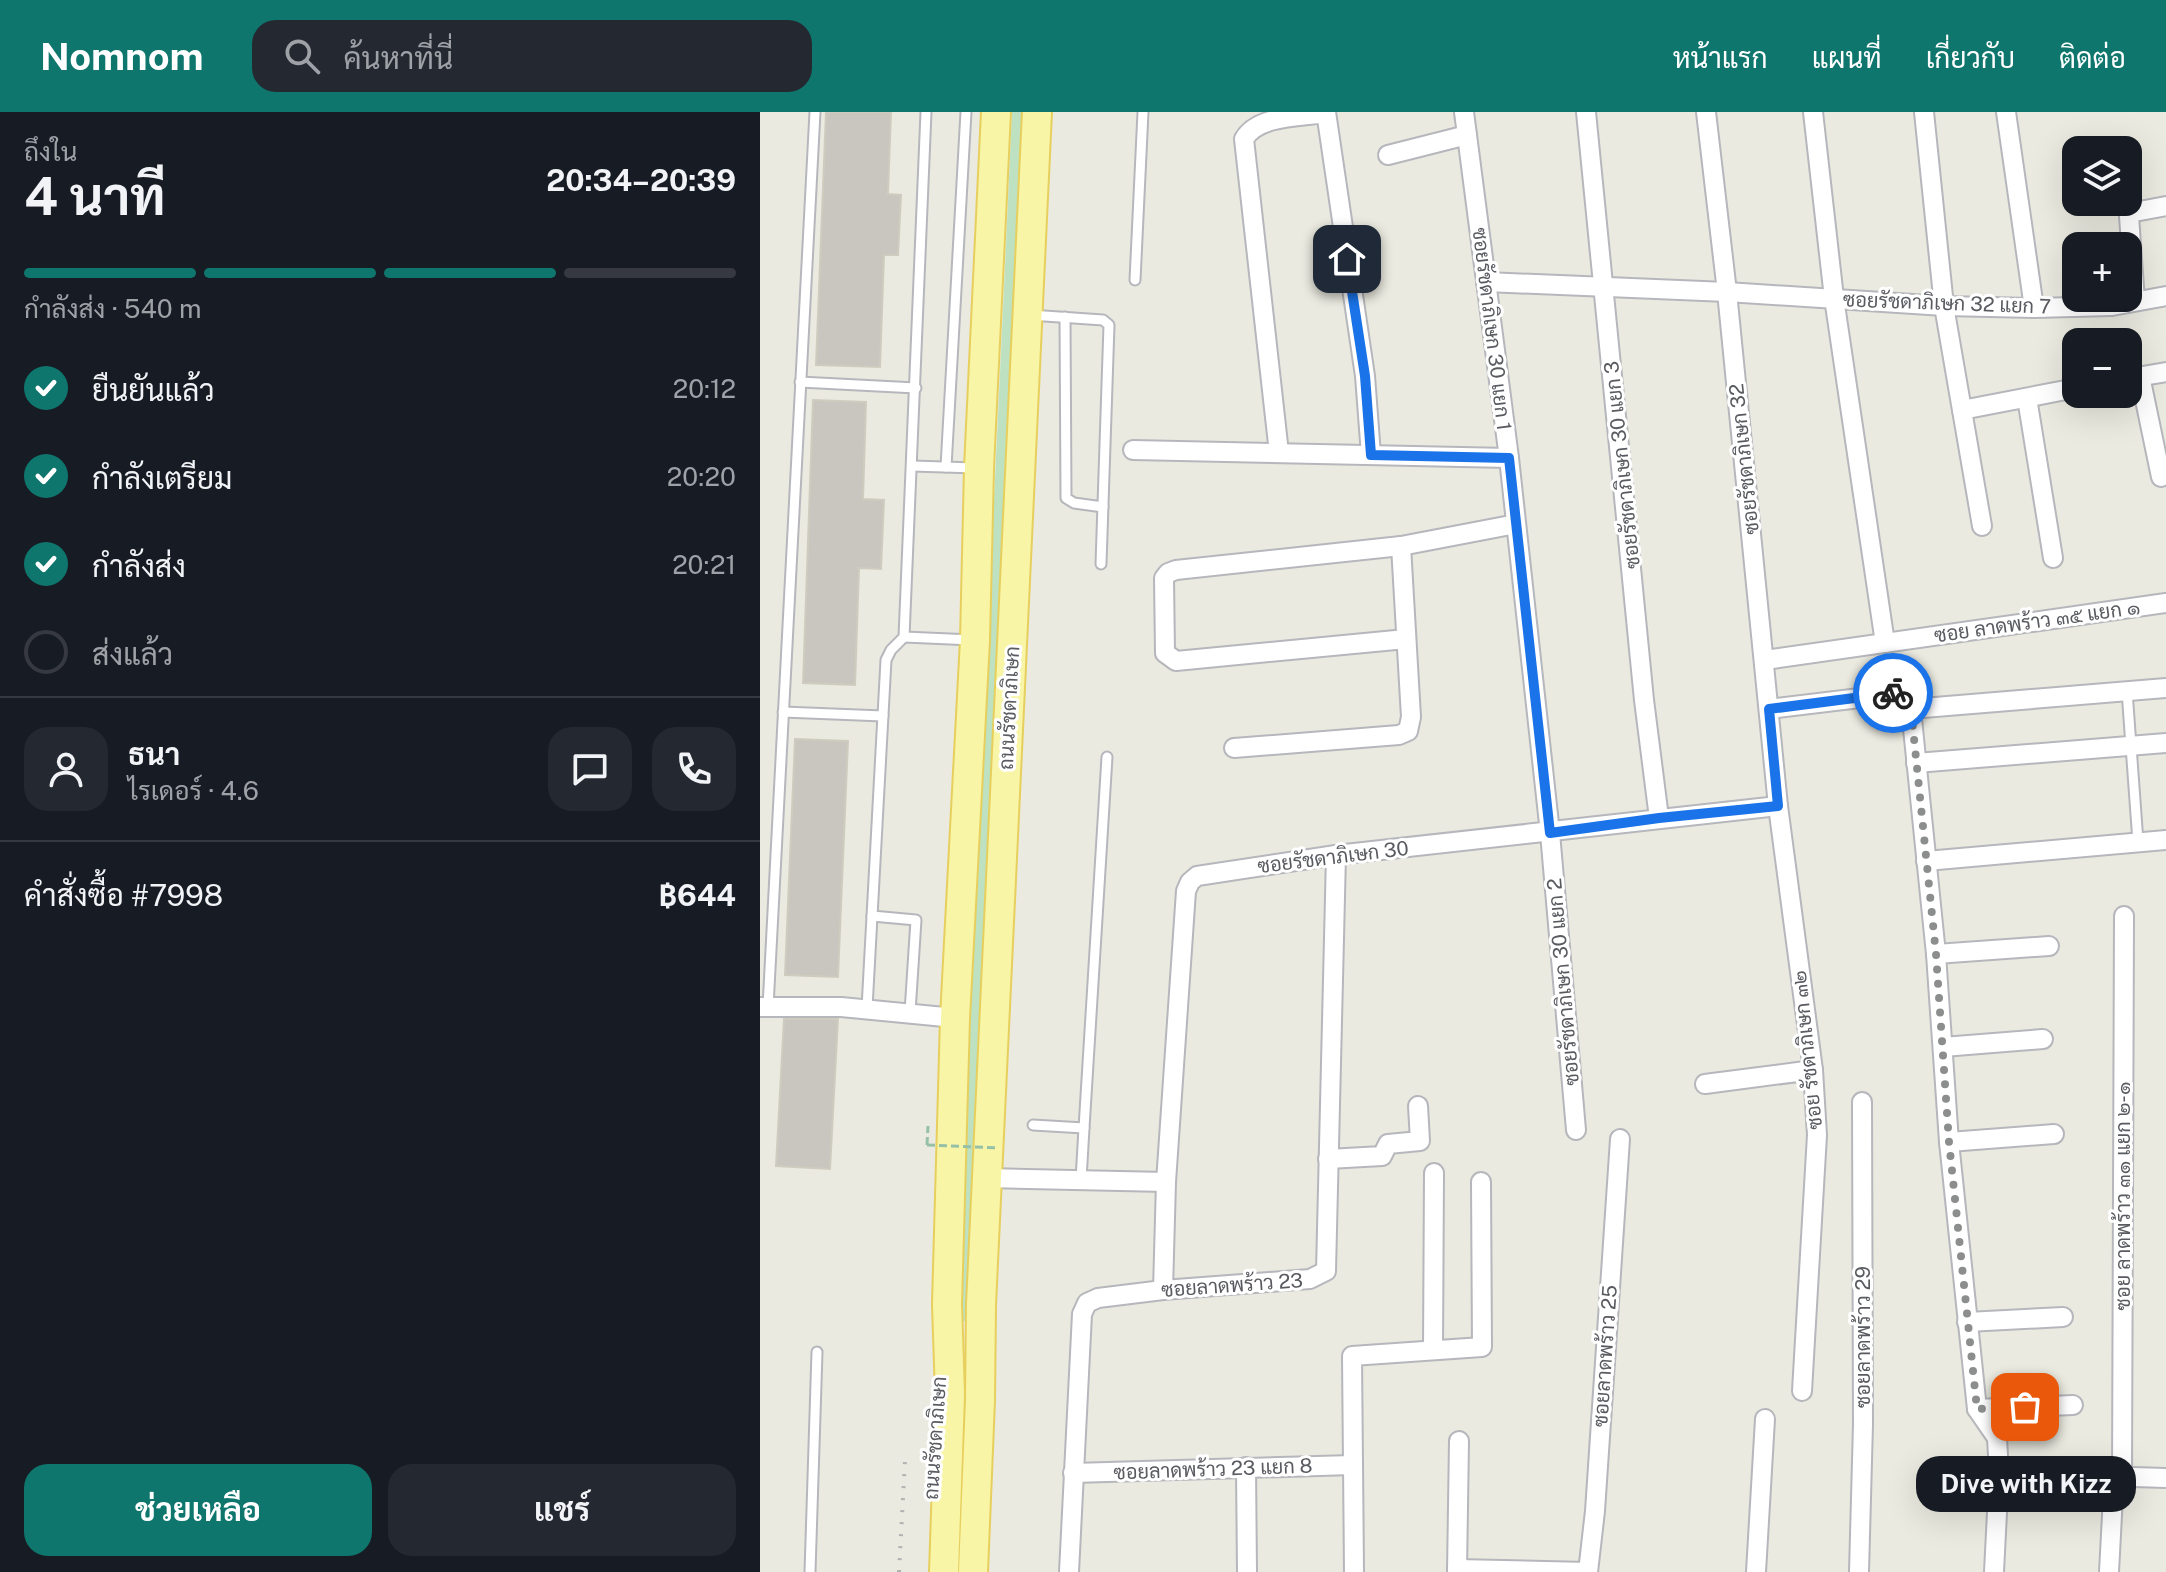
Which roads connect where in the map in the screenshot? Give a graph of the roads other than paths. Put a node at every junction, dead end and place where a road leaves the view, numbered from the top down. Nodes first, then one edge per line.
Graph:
1 (815, 112) edge
2 (926, 112) edge
3 (966, 112) edge
4 (996, 112) edge
5 (1037, 112) edge
6 (1143, 112) edge
7 (1464, 112) edge
8 (1586, 112) edge
9 (1706, 112) edge
10 (1813, 112) edge
11 (1924, 112) edge
12 (2006, 112) edge
13 (1326, 113) edge
14 (1467, 135) junction
15 (1388, 155) dead end
16 (2166, 206) edge
17 (2142, 207) edge
18 (1135, 280) dead end
19 (1486, 282) junction
20 (1604, 287) junction
21 (1727, 292) junction
22 (2166, 296) edge
23 (1834, 298) junction
24 (2142, 300) edge
25 (1944, 306) junction
26 (2062, 307) edge
27 (2034, 308) junction
28 (1027, 315) junction
29 (1065, 317) junction
30 (2166, 372) edge
31 (2142, 376) edge
32 (800, 382) junction
33 (916, 388) junction
34 (2062, 391) edge
35 (2027, 398) junction
36 (2142, 407) edge
37 (1962, 410) junction
38 (1133, 450) dead end
39 (1279, 453) junction
40 (1371, 455) junction
41 (1509, 458) junction
42 (912, 466) junction
43 (946, 467) junction
44 (979, 468) junction
45 (2161, 477) dead end
46 (1103, 507) junction
47 (1516, 524) junction
48 (1982, 526) dead end
49 (1401, 546) junction
50 (2053, 558) dead end
51 (1101, 564) dead end
52 (2166, 603) edge
53 (904, 637) junction
54 (1406, 639) junction
55 (975, 640) junction
56 (1885, 643) junction
57 (1765, 660) junction
58 (2166, 688) edge
59 (2127, 691) junction
60 (1769, 709) junction
61 (1911, 709) junction
62 (783, 712) junction
63 (883, 716) junction
64 (2166, 743) edge
65 (2130, 746) junction
66 (1234, 748) dead end
67 (1107, 757) dead end
68 (1916, 763) junction
69 (1778, 806) junction
70 (1659, 818) junction
71 (1550, 833) junction
72 (2166, 840) edge
73 (2138, 842) junction
74 (1336, 855) junction
75 (1926, 861) junction
76 (872, 916) junction
77 (2124, 916) dead end
78 (2049, 946) dead end
79 (1936, 954) junction
80 (764, 1007) edge
81 (867, 1008) junction
82 (910, 1012) junction
83 (955, 1018) junction
84 (2043, 1039) dead end
85 (1943, 1047) junction
86 (1813, 1070) junction
87 (1705, 1084) dead end
88 (1862, 1102) dead end
89 (1418, 1106) dead end
90 (1033, 1125) dead end
91 (1084, 1128) junction
92 (1576, 1130) dead end
93 (2054, 1134) dead end
94 (1620, 1139) dead end
95 (1949, 1142) junction
96 (1328, 1159) junction
97 (1434, 1173) dead end
98 (987, 1178) junction
99 (1081, 1180) junction
100 (1166, 1182) junction
101 (1481, 1182) dead end
102 (1163, 1290) junction
103 (947, 1304) junction
104 (981, 1305) junction
105 (2063, 1317) dead end
106 (1967, 1322) junction
107 (1433, 1350) junction
108 (817, 1352) dead end
109 (1802, 1391) dead end
110 (2073, 1405) dead end
111 (1977, 1409) junction
112 (1765, 1419) dead end
113 (1459, 1441) dead end
114 (1353, 1465) junction
115 (1246, 1467) junction
116 (1073, 1473) junction
117 (1999, 1473) junction
118 (2118, 1477) junction
119 (2166, 1478) edge
120 (955, 1511) junction
121 (1457, 1571) edge
122 (810, 1572) edge
123 (927, 1572) edge
124 (944, 1572) edge
125 (960, 1572) edge
126 (973, 1572) edge
127 (1069, 1572) edge
128 (1247, 1572) edge
129 (1354, 1572) edge
130 (1588, 1572) edge
131 (1756, 1572) edge
132 (1859, 1572) edge
133 (1994, 1572) edge
134 (2109, 1572) edge

1 - 32 lane
2 - 33 lane
3 - 43 lane
4 - 44 main road, ถนนรัชดาภิเษก
5 - 28 main road, ถนนรัชดาภิเษก
6 - 18 lane
7 - 14 street, ซอยรัชดาภิเษก 30 แยก 1
8 - 20 street, ซอยรัชดาภิเษก 30 แยก 3
9 - 21 street, ซอยรัชดาภิเษก 32
10 - 23 street
11 - 25 street
12 - 27 street
13 - 39 street
13 - 40 street
14 - 15 street
14 - 19 street, ซอยรัชดาภิเษก 30 แยก 1
16 - 17 street
19 - 20 street, ซอยรัชดาภิเษก 32 แยก 7
19 - 41 street, ซอยรัชดาภิเษก 30 แยก 1
20 - 21 street, ซอยรัชดาภิเษก 32 แยก 7
20 - 70 street, ซอยรัชดาภิเษก 30 แยก 3
21 - 23 street, ซอยรัชดาภิเษก 32 แยก 7
21 - 57 street, ซอยรัชดาภิเษก 32
22 - 24 street, ซอยรัชดาภิเษก 32 แยก 7
23 - 25 street, ซอยรัชดาภิเษก 32 แยก 7
23 - 56 street
25 - 27 street, ซอยรัชดาภิเษก 32 แยก 7
25 - 37 street
26 - 27 street, ซอยรัชดาภิเษก 32 แยก 7
28 - 29 lane
28 - 98 main road, ถนนรัชดาภิเษก
29 - 46 lane
29 - 46 lane
30 - 31 street
32 - 33 lane
32 - 62 lane
33 - 42 lane
34 - 35 street
35 - 37 street
35 - 50 street
36 - 45 street
37 - 48 street
38 - 39 street
39 - 40 street
40 - 41 street
41 - 47 street, ซอยรัชดาภิเษก 30 แยก 1
42 - 43 lane
42 - 53 lane
43 - 44 lane
44 - 55 main road, ถนนรัชดาภิเษก
46 - 51 lane
47 - 49 street
47 - 71 street, ซอยรัชดาภิเษก 30 แยก 1
49 - 54 street
49 - 54 street
52 - 56 street, ซอย ลาดพร้าว ๓๕ แยก ๑
53 - 55 lane
53 - 63 lane
54 - 66 street
55 - 83 main road, ถนนรัชดาภิเษก
56 - 57 street, ซอย ลาดพร้าว ๓๕ แยก ๑
57 - 60 street, ซอยรัชดาภิเษก 32
58 - 59 street
59 - 61 street
59 - 65 lane
60 - 61 street
60 - 69 street, ซอยรัชดาภิเษก 32
61 - 68 street
62 - 63 lane
62 - 80 lane
63 - 76 lane
64 - 65 street
65 - 68 street
65 - 73 lane
67 - 91 lane
68 - 75 street
69 - 70 street, ซอยรัชดาภิเษก 30
69 - 86 street, ซอย รัชดาภิเษก ๓๒
70 - 71 street, ซอยรัชดาภิเษก 30
71 - 74 street, ซอยรัชดาภิเษก 30
71 - 92 street, ซอยรัชดาภิเษก 30 แยก 2
72 - 73 street
73 - 75 street
74 - 96 street, ซอยลาดพร้าว 23
74 - 100 street, ซอยรัชดาภิเษก 30
75 - 79 street
76 - 81 lane
76 - 82 lane
77 - 118 street, ซอย ลาดพร้าว ๓๑ แยก ๒-๑
78 - 79 street
79 - 85 street
80 - 81 street
81 - 82 street
82 - 83 street
83 - 103 main road, ถนนรัชดาภิเษก
84 - 85 street
85 - 95 street
86 - 87 street
86 - 109 street, ซอย รัชดาภิเษก ๓๒
88 - 132 street, ซอยลาดพร้าว 29
89 - 96 street
90 - 91 lane
91 - 99 lane
93 - 95 street
94 - 130 street, ซอยลาดพร้าว 25
95 - 106 street
96 - 102 street, ซอยลาดพร้าว 23
97 - 107 street
98 - 99 street
98 - 104 main road, ถนนรัชดาภิเษก
99 - 100 street
100 - 102 street, ซอยรัชดาภิเษก 30
101 - 107 street
102 - 116 street, ซอยลาดพร้าว 23
103 - 120 main road, ถนนรัชดาภิเษก
103 - 123 main road, ถนนรัชดาภิเษก
104 - 120 main road, ถนนรัชดาภิเษก
104 - 126 main road, ถนนรัชดาภิเษก
105 - 106 street
106 - 111 street
107 - 114 street
108 - 122 lane
110 - 111 street
111 - 117 street
112 - 131 street
113 - 121 street
114 - 115 street, ซอยลาดพร้าว 23 แยก 8
114 - 129 street
115 - 116 street, ซอยลาดพร้าว 23 แยก 8
115 - 128 street
116 - 127 street, ซอยลาดพร้าว 23
117 - 118 street
117 - 133 street
118 - 119 street
118 - 134 street, ซอย ลาดพร้าว ๓๑ แยก ๒-๑
120 - 124 main road, ถนนรัชดาภิเษก
120 - 125 main road, ถนนรัชดาภิเษก
121 - 130 street

